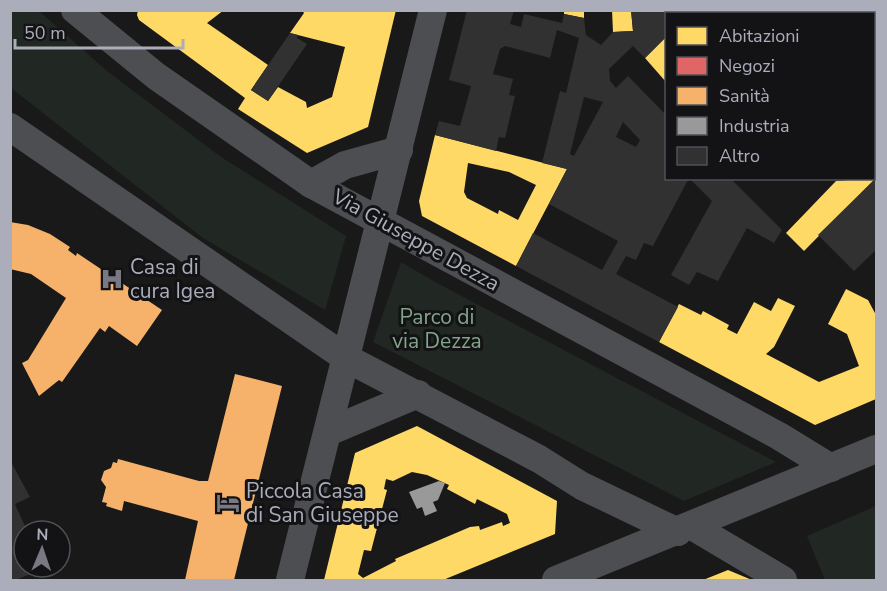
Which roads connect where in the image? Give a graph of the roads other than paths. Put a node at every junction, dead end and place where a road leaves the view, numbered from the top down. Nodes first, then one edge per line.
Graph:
1 (433, 10) edge
2 (88, 14) edge
3 (16, 138) edge
4 (399, 150) junction
5 (311, 183) junction
6 (380, 220) junction
7 (346, 358) junction
8 (418, 394) junction
9 (328, 432) junction
10 (876, 449) edge
11 (831, 468) junction
12 (685, 529) junction
13 (290, 580) edge
14 (556, 580) edge
15 (783, 580) edge

1 - 4 street
2 - 5 street, Via Giuseppe Dezza
3 - 7 street
4 - 5 street
4 - 6 street
5 - 6 street, Via Giuseppe Dezza
6 - 7 street
6 - 11 street, Via Giuseppe Dezza
7 - 8 street
7 - 9 street
8 - 9 street
8 - 12 street
9 - 13 street
10 - 11 street
11 - 12 street
12 - 14 street
12 - 15 street

